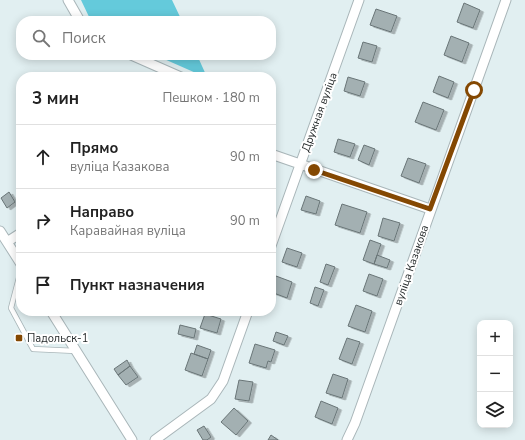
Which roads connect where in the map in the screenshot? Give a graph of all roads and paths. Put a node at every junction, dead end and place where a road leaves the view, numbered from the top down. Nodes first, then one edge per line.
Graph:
1 (68, 0) edge
2 (359, 0) edge
3 (506, 0) edge
4 (77, 16) edge
5 (142, 60) edge
6 (170, 72) edge
7 (276, 156) edge
8 (300, 165) junction
9 (430, 209) junction
10 (0, 232) edge
11 (276, 232) edge
12 (16, 237) edge
13 (8, 244) junction
14 (0, 250) edge
15 (16, 256) edge
16 (16, 289) edge
17 (54, 316) edge
18 (246, 316) edge
19 (76, 351) junction
20 (132, 440) edge
21 (155, 440) edge
22 (347, 440) edge

1 - 4 street
2 - 8 street, Дружная вуліца
3 - 9 street, вуліца Казакова
5 - 6 street
7 - 8 street
8 - 9 street
8 - 11 street, Дружная вуліца
9 - 22 street, вуліца Казакова
10 - 13 street
12 - 13 street
13 - 14 street
13 - 15 street
16 - 19 lane
17 - 19 street
18 - 21 street
19 - 20 street

